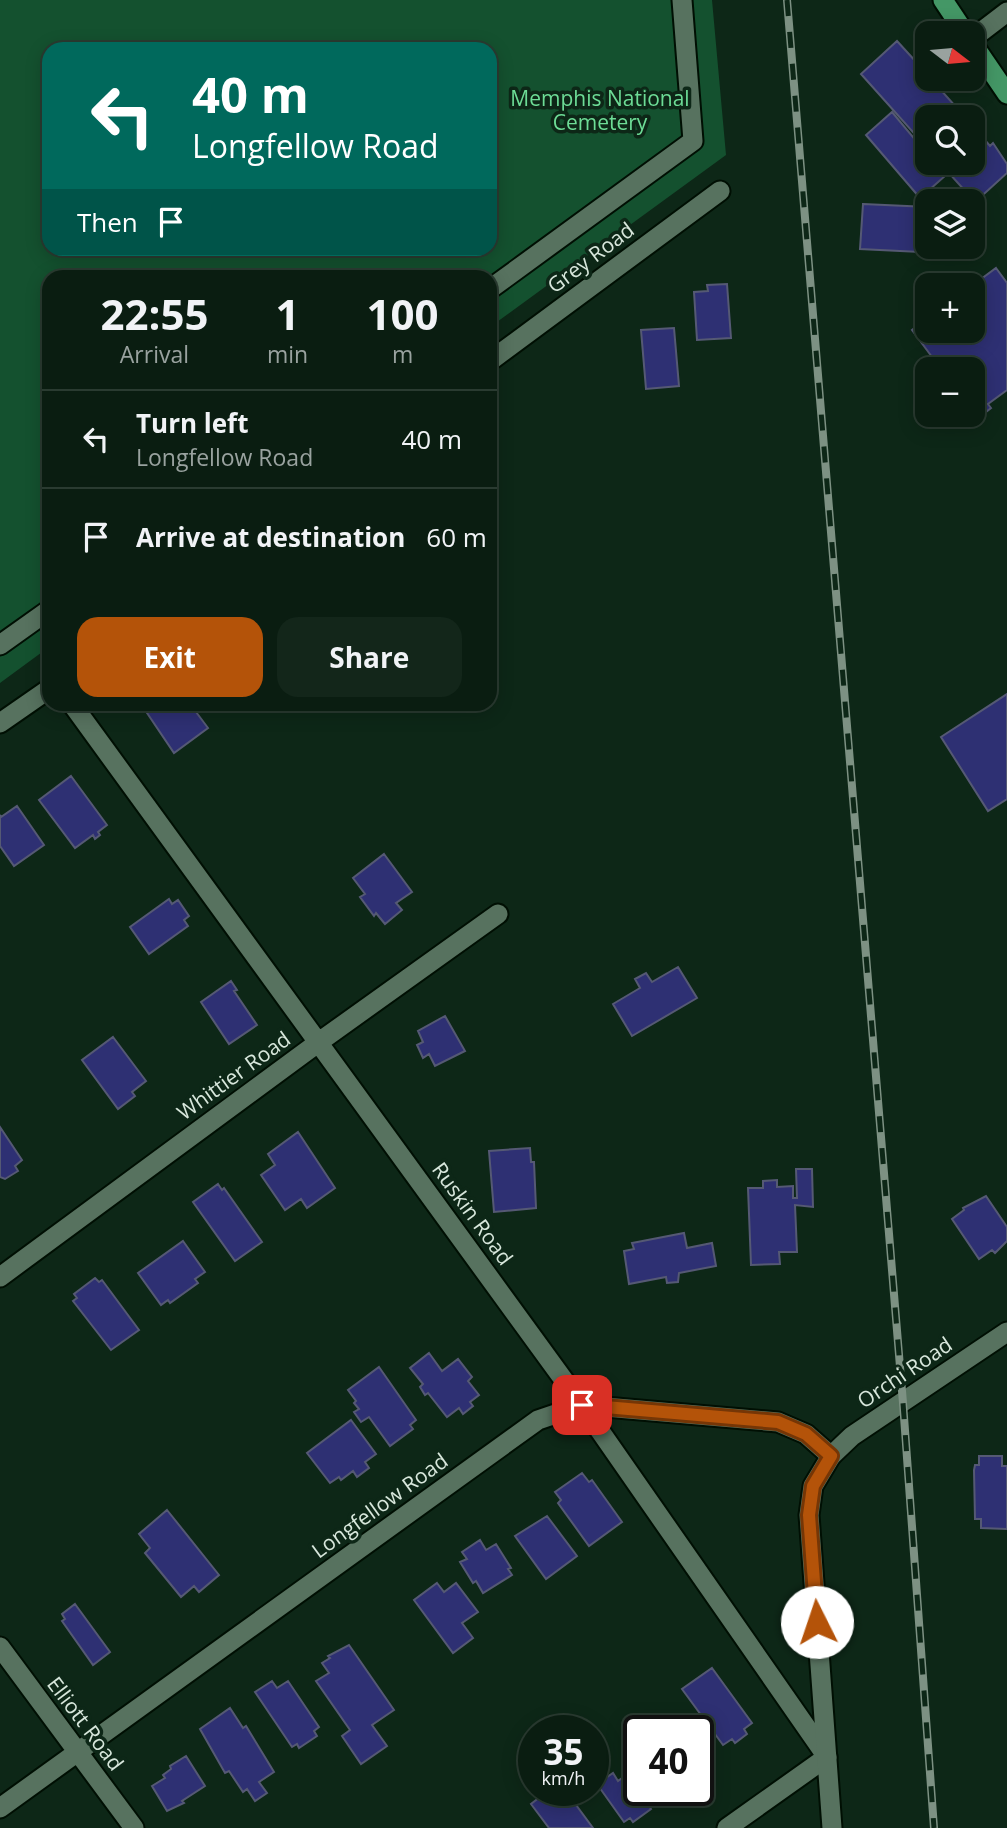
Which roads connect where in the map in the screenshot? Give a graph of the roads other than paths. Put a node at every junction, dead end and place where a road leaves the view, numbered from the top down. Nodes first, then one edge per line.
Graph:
1 (682, 0) edge
2 (943, 0) edge
3 (1007, 12) edge
4 (957, 21) edge
5 (985, 29) edge
6 (985, 62) edge
7 (1007, 94) edge
8 (720, 191) dead end
9 (497, 284) edge
10 (497, 357) edge
11 (42, 615) edge
12 (0, 645) edge
13 (42, 693) edge
14 (77, 711) edge
15 (0, 723) edge
16 (498, 914) dead end
17 (319, 1042) junction
18 (0, 1277) edge
19 (1007, 1332) edge
20 (582, 1405) junction
21 (831, 1456) junction
22 (0, 1647) edge
23 (78, 1752) junction
24 (827, 1757) junction
25 (0, 1808) edge
26 (134, 1828) edge
27 (727, 1828) edge
28 (832, 1828) edge

1 - 9 street
2 - 4 main road
3 - 5 street
6 - 7 main road
8 - 10 street, Grey Road
11 - 12 street
13 - 15 street
14 - 17 street, Ruskin Road
16 - 17 street, Whittier Road
17 - 18 street, Whittier Road
17 - 20 street, Ruskin Road
19 - 21 street, Orchi Road
20 - 21 street, Longfellow Road
20 - 23 street, Longfellow Road
20 - 24 street, Ruskin Road
21 - 24 street, Orchi Road
22 - 23 street, Elliott Road
23 - 25 street, Longfellow Road
23 - 26 street, Elliott Road
24 - 27 street
24 - 28 street, Orchi Road

